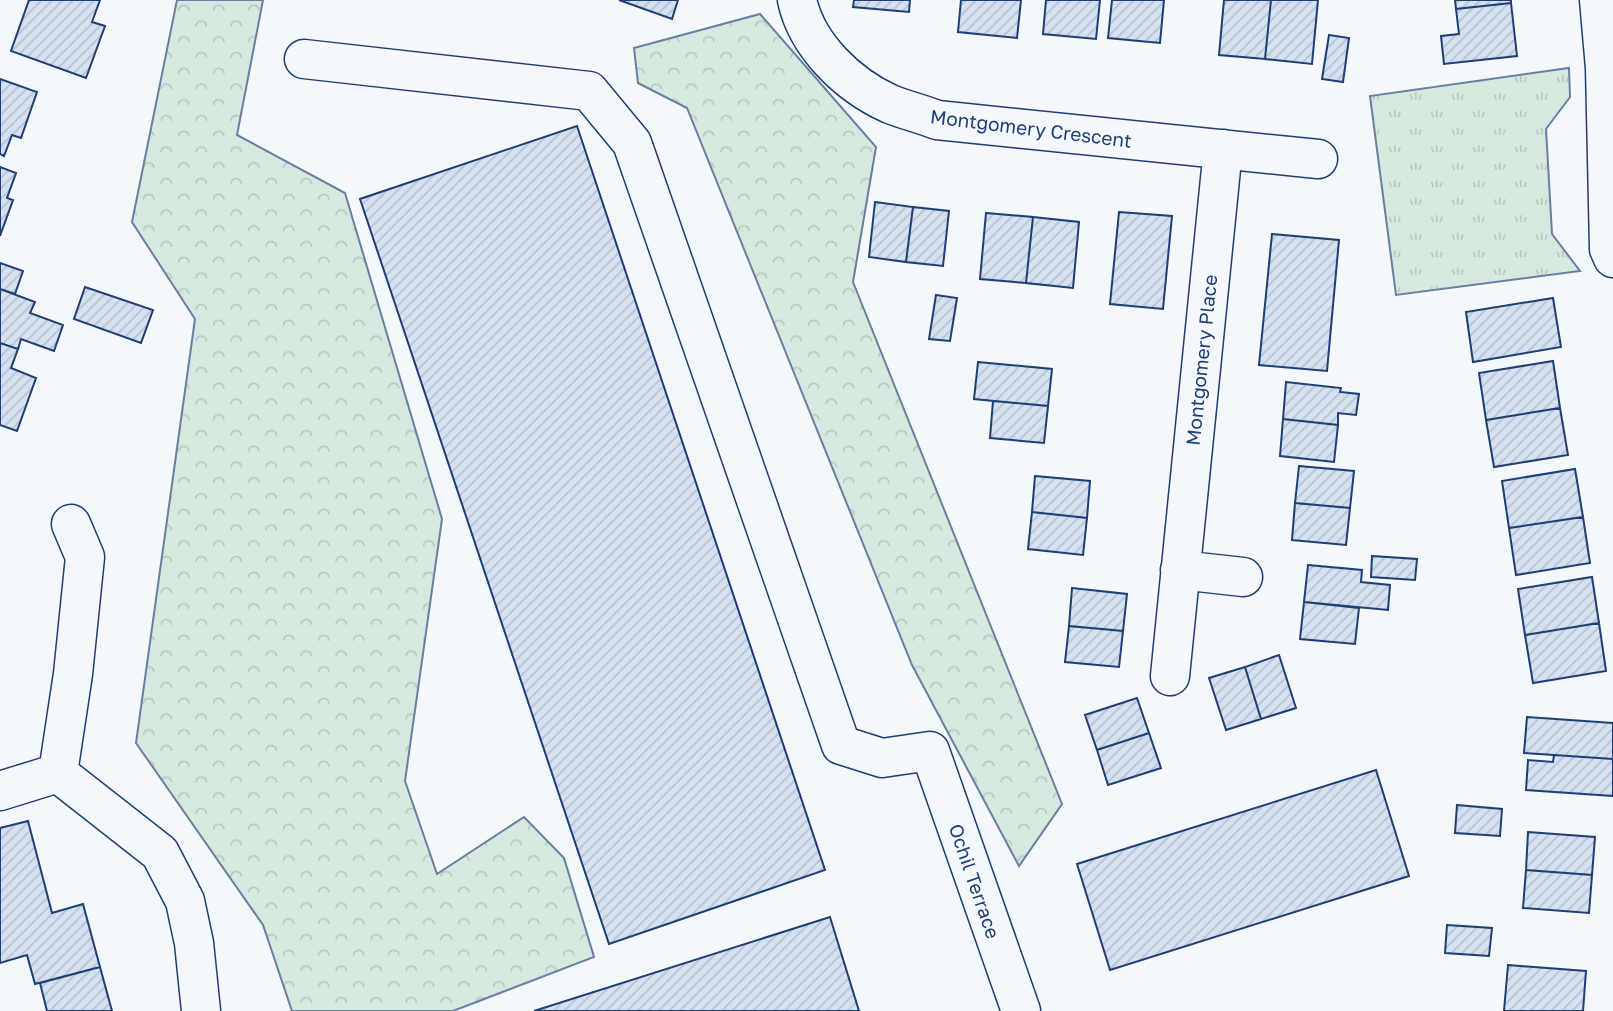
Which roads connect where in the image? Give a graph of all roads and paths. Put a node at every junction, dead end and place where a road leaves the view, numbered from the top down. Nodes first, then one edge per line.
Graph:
1 (797, 0) edge
2 (1599, 0) edge
3 (304, 60) dead end
4 (1223, 149) junction
5 (1318, 159) dead end
6 (1613, 258) edge
7 (71, 524) dead end
8 (1180, 570) junction
9 (1243, 577) dead end
10 (1170, 676) dead end
11 (58, 773) junction
12 (0, 791) edge
13 (201, 1011) edge
14 (1021, 1011) edge

1 - 4 street, Montgomery Crescent
2 - 6 street
3 - 14 street, Ochil Terrace
4 - 5 street, Montgomery Crescent
4 - 8 street, Montgomery Place
7 - 11 street
8 - 9 street
8 - 10 street, Montgomery Place
11 - 12 street
11 - 13 street

